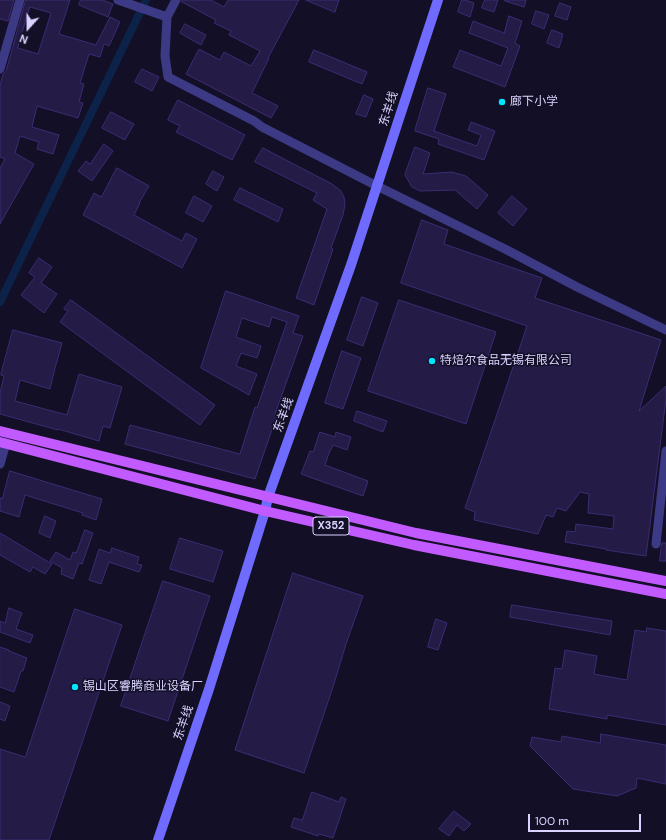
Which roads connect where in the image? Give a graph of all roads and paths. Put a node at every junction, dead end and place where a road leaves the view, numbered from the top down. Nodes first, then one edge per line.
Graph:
1 (20, 0) edge
2 (176, 0) edge
3 (438, 0) edge
4 (122, 1) edge
5 (167, 17) junction
6 (0, 69) edge
7 (377, 186) junction
8 (666, 330) edge
9 (0, 431) edge
10 (3, 442) edge
11 (666, 451) edge
12 (0, 464) edge
13 (268, 497) junction
14 (265, 511) junction
15 (656, 544) dead end
16 (666, 581) edge
17 (666, 594) edge
18 (158, 840) edge

1 - 6 street
2 - 5 street
3 - 7 main road, 东羊线
4 - 5 street
5 - 7 street
7 - 8 street
7 - 13 main road, 东羊线
9 - 13 main road, X352
10 - 12 street
10 - 14 main road, X352
11 - 15 street
13 - 14 main road, 东羊线
13 - 16 main road, X352
14 - 17 main road, X352
14 - 18 main road, 东羊线

